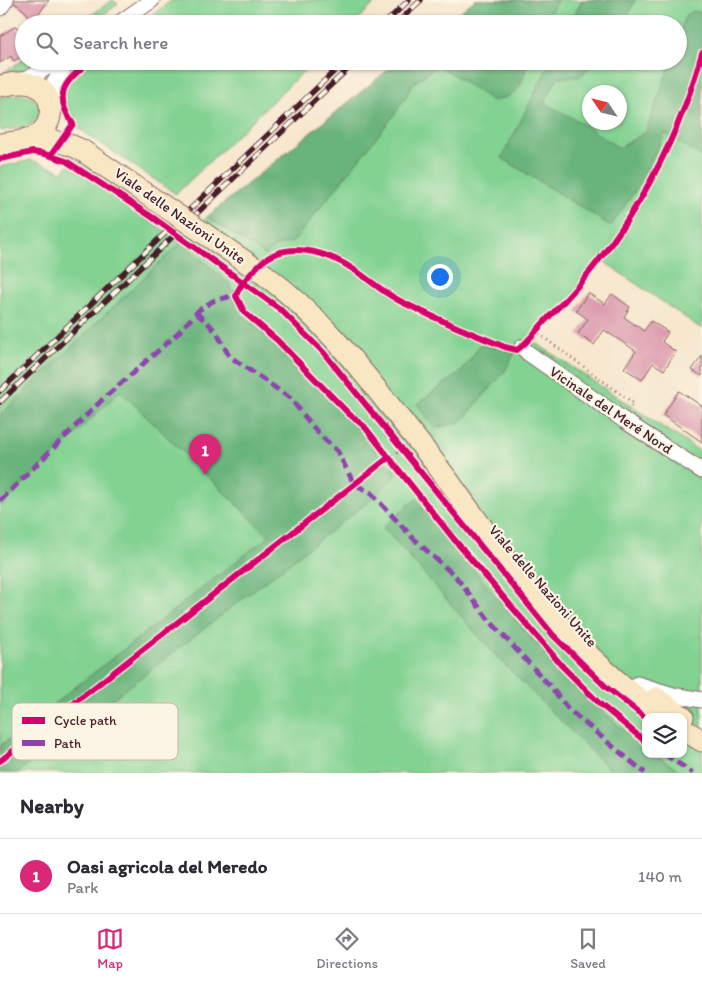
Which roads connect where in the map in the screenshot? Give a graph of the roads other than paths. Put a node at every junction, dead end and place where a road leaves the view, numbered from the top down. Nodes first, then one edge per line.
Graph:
1 (6, 0) edge
2 (152, 0) edge
3 (0, 8) edge
4 (131, 15) edge
5 (38, 70) edge
6 (62, 70) edge
7 (6, 84) edge
8 (51, 108) junction
9 (25, 140) junction
10 (0, 144) edge
11 (83, 151) junction
12 (522, 347) dead end
13 (702, 470) edge
14 (452, 486) junction
15 (637, 684) junction
16 (702, 700) edge
17 (659, 713) edge
18 (677, 713) edge
19 (687, 719) edge
20 (702, 728) edge
21 (687, 731) edge
22 (702, 740) edge

1 - 3 street
2 - 4 street
5 - 7 street
6 - 8 street
7 - 8 street, Viale delle Nazioni Unite
8 - 9 street, Viale delle Nazioni Unite
8 - 11 street, Viale delle Nazioni Unite
9 - 10 street, Viale delle Nazioni Unite
9 - 11 street, Viale delle Nazioni Unite
11 - 14 street, Viale delle Nazioni Unite, bridge
12 - 13 street, Vicinale del Meré Nord
14 - 15 street, Viale delle Nazioni Unite
14 - 17 street, Viale delle Nazioni Unite
15 - 16 street, Viale delle Nazioni Unite
15 - 18 street, Viale delle Nazioni Unite
19 - 20 street, Viale delle Nazioni Unite
21 - 22 street

